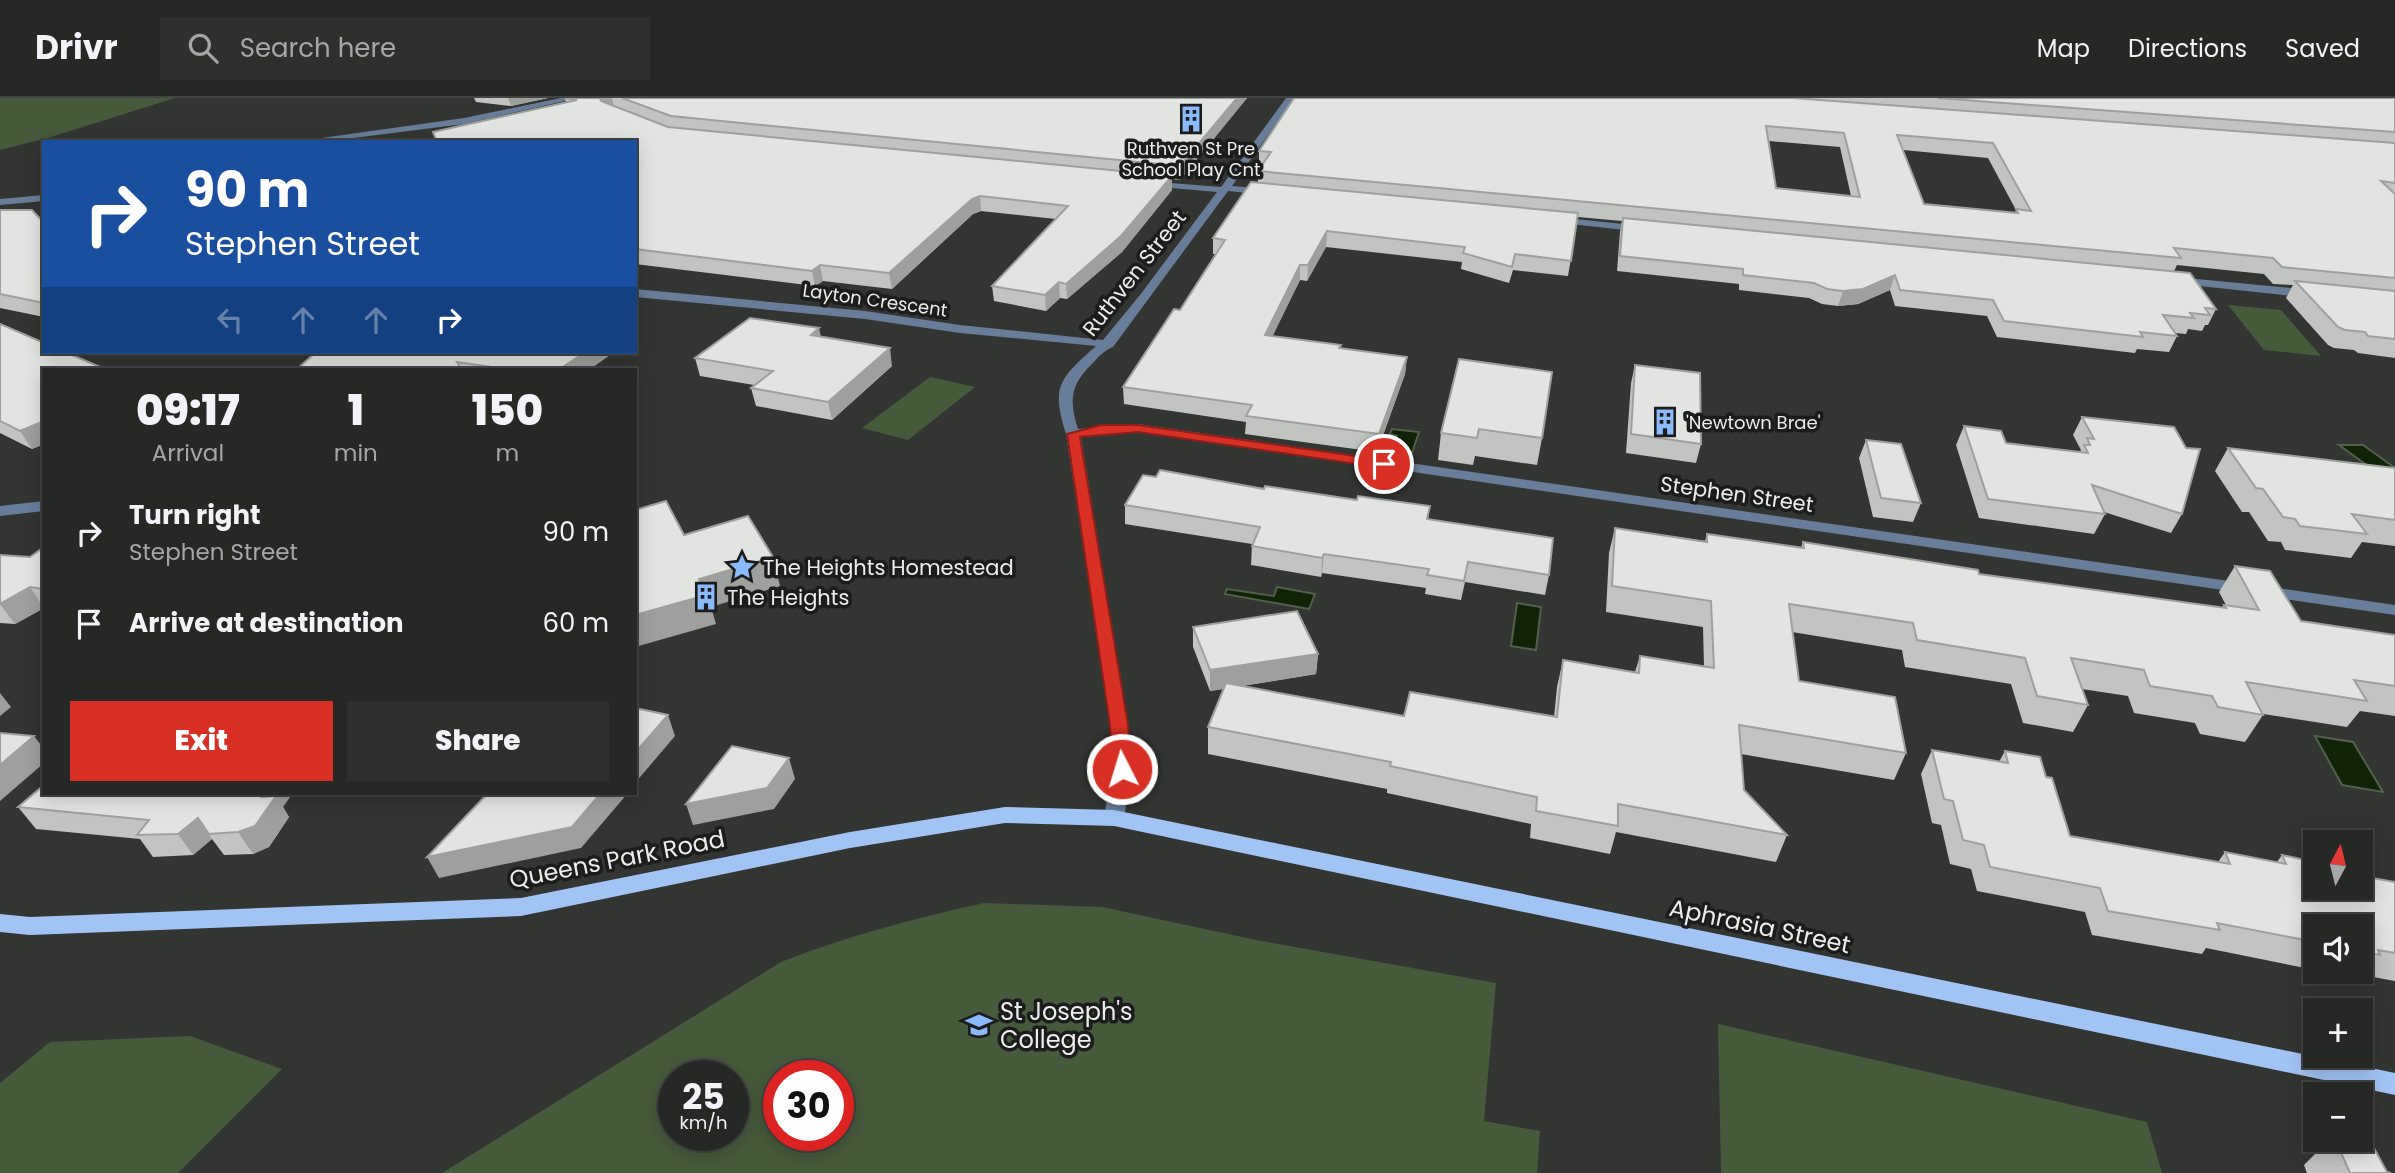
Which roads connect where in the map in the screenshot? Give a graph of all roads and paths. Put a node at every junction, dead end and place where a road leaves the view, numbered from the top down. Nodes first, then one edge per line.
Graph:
1 (1290, 98) edge
2 (579, 100) edge
3 (314, 140) edge
4 (351, 140) edge
5 (1140, 182) edge
6 (1224, 189) junction
7 (1281, 193) edge
8 (42, 198) edge
9 (0, 205) edge
10 (42, 205) edge
11 (1545, 219) edge
12 (1657, 230) edge
13 (2158, 279) edge
14 (637, 293) edge
15 (2325, 295) edge
16 (1109, 344) junction
17 (1073, 434) junction
18 (42, 506) edge
19 (0, 511) edge
20 (2395, 610) edge
21 (1114, 818) junction
22 (0, 922) edge
23 (2395, 1084) edge

1 - 6 street, Ruthven Street
2 - 3 street
2 - 4 street
5 - 6 street
6 - 7 street
6 - 16 street, Ruthven Street
8 - 9 street
9 - 10 street
11 - 12 street
13 - 15 street
14 - 16 street, Layton Crescent
16 - 17 street, Ruthven Street
17 - 20 street, Stephen Street
17 - 21 street, Ruthven Street
18 - 19 street
21 - 22 main road, Queens Park Road
21 - 23 main road, Aphrasia Street

